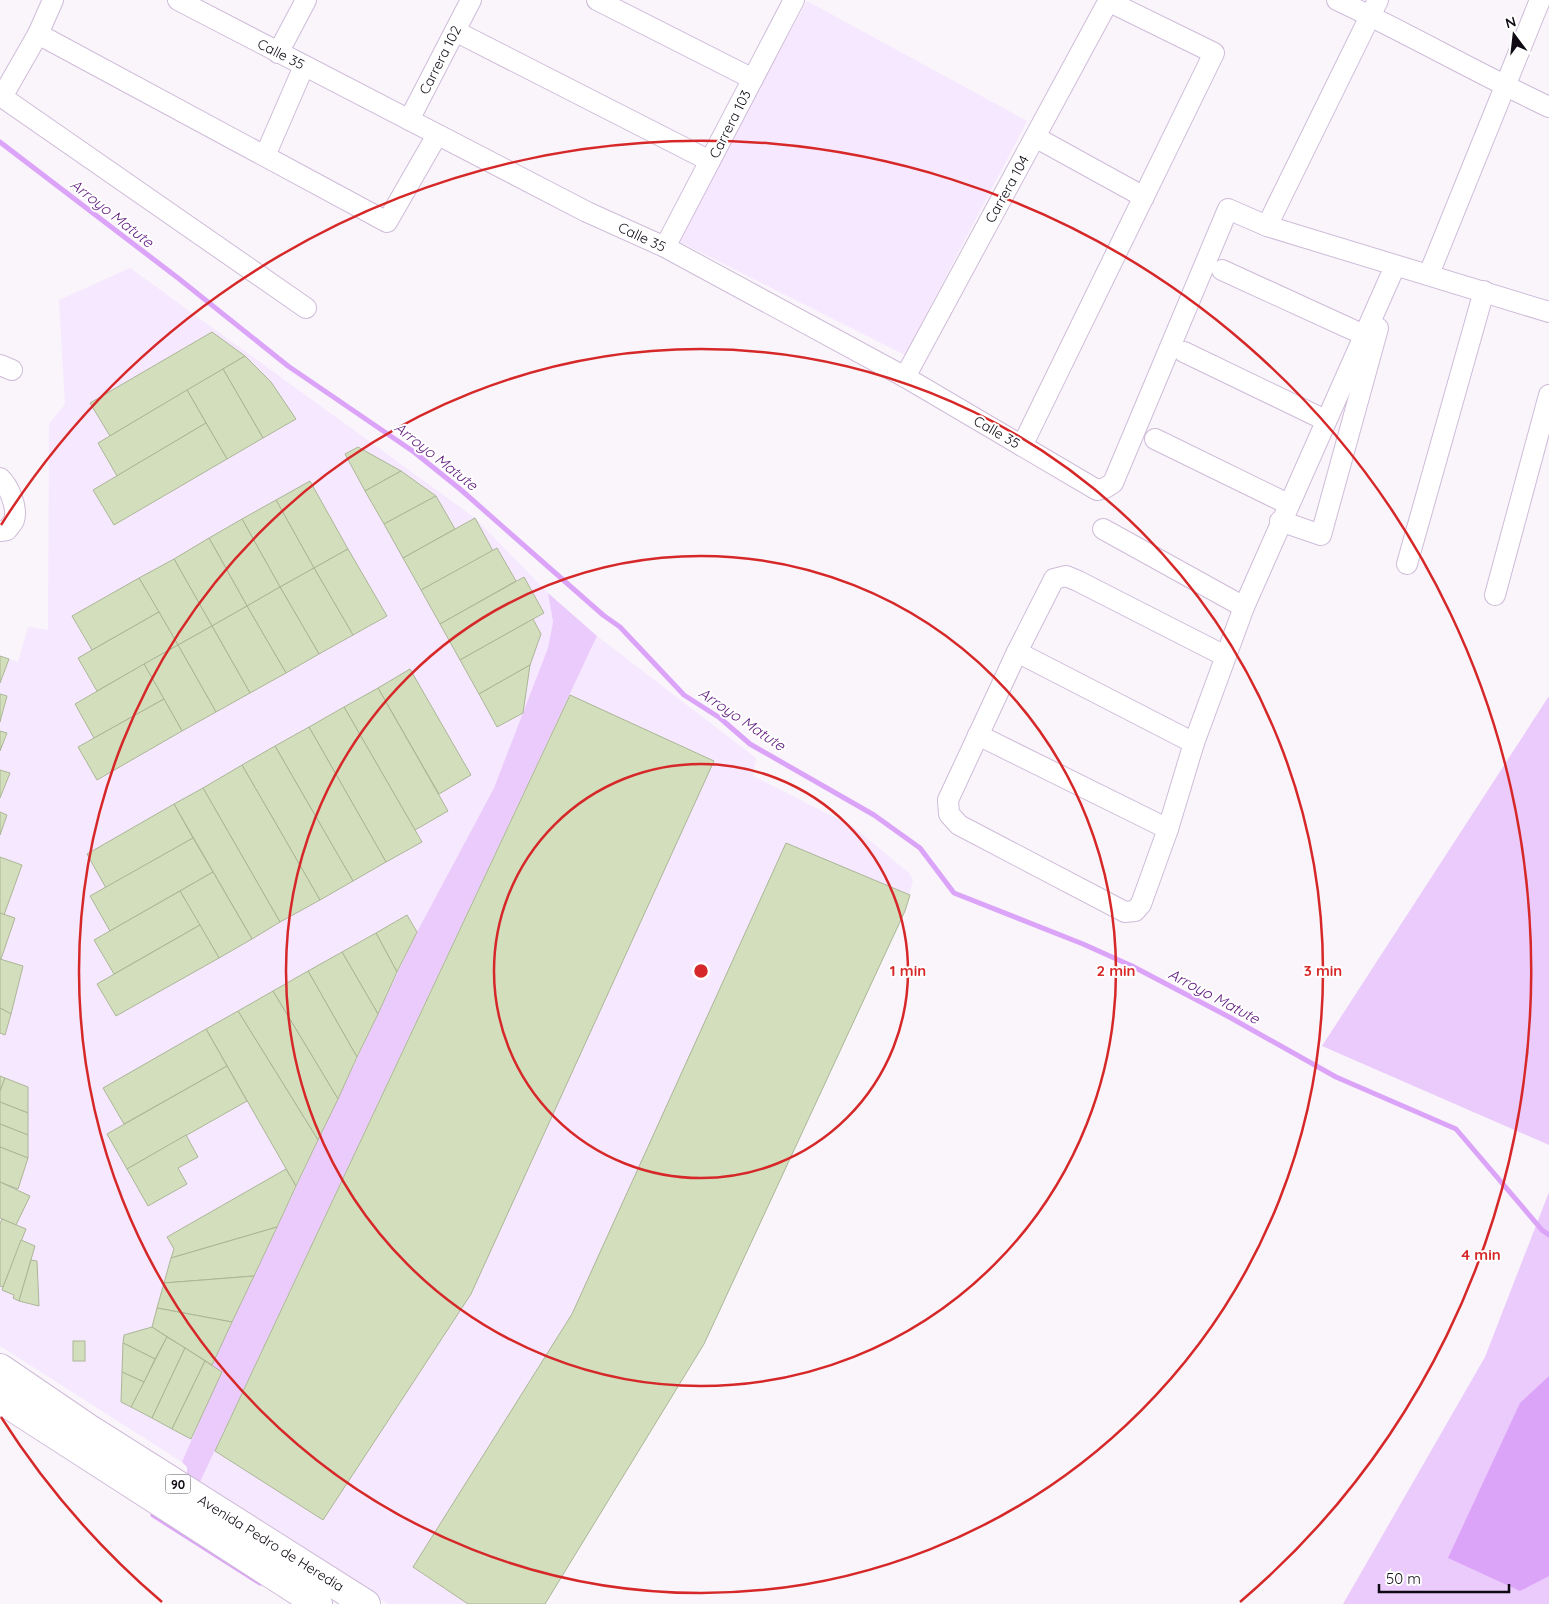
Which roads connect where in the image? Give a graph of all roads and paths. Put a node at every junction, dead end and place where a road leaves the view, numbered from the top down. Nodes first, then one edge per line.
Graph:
1 (53, 0) edge
2 (178, 0) edge
3 (306, 0) edge
4 (471, 0) edge
5 (597, 0) edge
6 (1337, 0) edge
7 (1540, 0) edge
8 (1108, 1) edge
9 (788, 2) edge
10 (1374, 8) edge
11 (455, 31) junction
12 (38, 34) junction
13 (278, 53) junction
14 (304, 66) junction
15 (753, 79) junction
16 (1504, 86) junction
17 (1549, 107) edge
18 (409, 120) junction
19 (437, 135) junction
20 (1035, 138) junction
21 (265, 156) junction
22 (710, 161) junction
23 (1144, 197) junction
24 (1267, 226) junction
25 (665, 247) junction
26 (1395, 266) junction
27 (1222, 270) dead end
28 (1429, 274) junction
29 (1484, 291) junction
30 (1547, 305) edge
31 (306, 308) dead end
32 (1364, 335) junction
33 (1184, 352) dead end
34 (904, 377) junction
35 (1549, 395) edge
36 (1326, 420) junction
37 (1155, 439) dead end
38 (1022, 446) junction
39 (0, 478) edge
40 (1284, 512) junction
41 (1103, 529) dead end
42 (0, 531) edge
43 (1407, 564) dead end
44 (1495, 596) dead end
45 (1244, 607) junction
46 (1017, 652) junction
47 (1225, 656) junction
48 (978, 735) junction
49 (1194, 743) junction
50 (1168, 829) junction
51 (0, 1368) edge
52 (0, 1399) edge
53 (318, 1604) edge
54 (366, 1604) edge

1 - 12 street
2 - 13 street, Calle 35
3 - 13 street
4 - 11 street, Carrera 102
5 - 15 street
6 - 10 street
7 - 16 street
8 - 20 street, Carrera 104
8 - 23 street
9 - 15 street, Carrera 103
10 - 16 street
10 - 24 street
11 - 18 street, Carrera 102
11 - 22 street
12 - 21 street
12 - 31 street
13 - 14 street, Calle 35
14 - 18 street, Calle 35
14 - 21 street
15 - 22 street, Carrera 103
16 - 17 street
16 - 28 street
18 - 19 street, Calle 35
19 - 21 street
19 - 25 street, Calle 35
20 - 23 street
20 - 34 street, Carrera 104
22 - 25 street, Carrera 103
23 - 38 street
24 - 26 street
24 - 38 street, Calle 35
25 - 34 street, Calle 35
26 - 28 street
26 - 32 street
26 - 40 street
27 - 32 street
28 - 29 street
29 - 30 street
29 - 43 street
32 - 36 street
33 - 36 street
34 - 38 street, Calle 35
35 - 44 street
36 - 40 street
37 - 40 street
39 - 42 street
40 - 45 street
41 - 45 street
45 - 47 street
46 - 47 street
46 - 48 street
46 - 49 street
47 - 49 street
48 - 50 street
48 - 50 street
49 - 50 street
51 - 54 highway, Avenida Pedro de Heredia / 90
52 - 53 highway, Avenida Pedro de Heredia / 90

